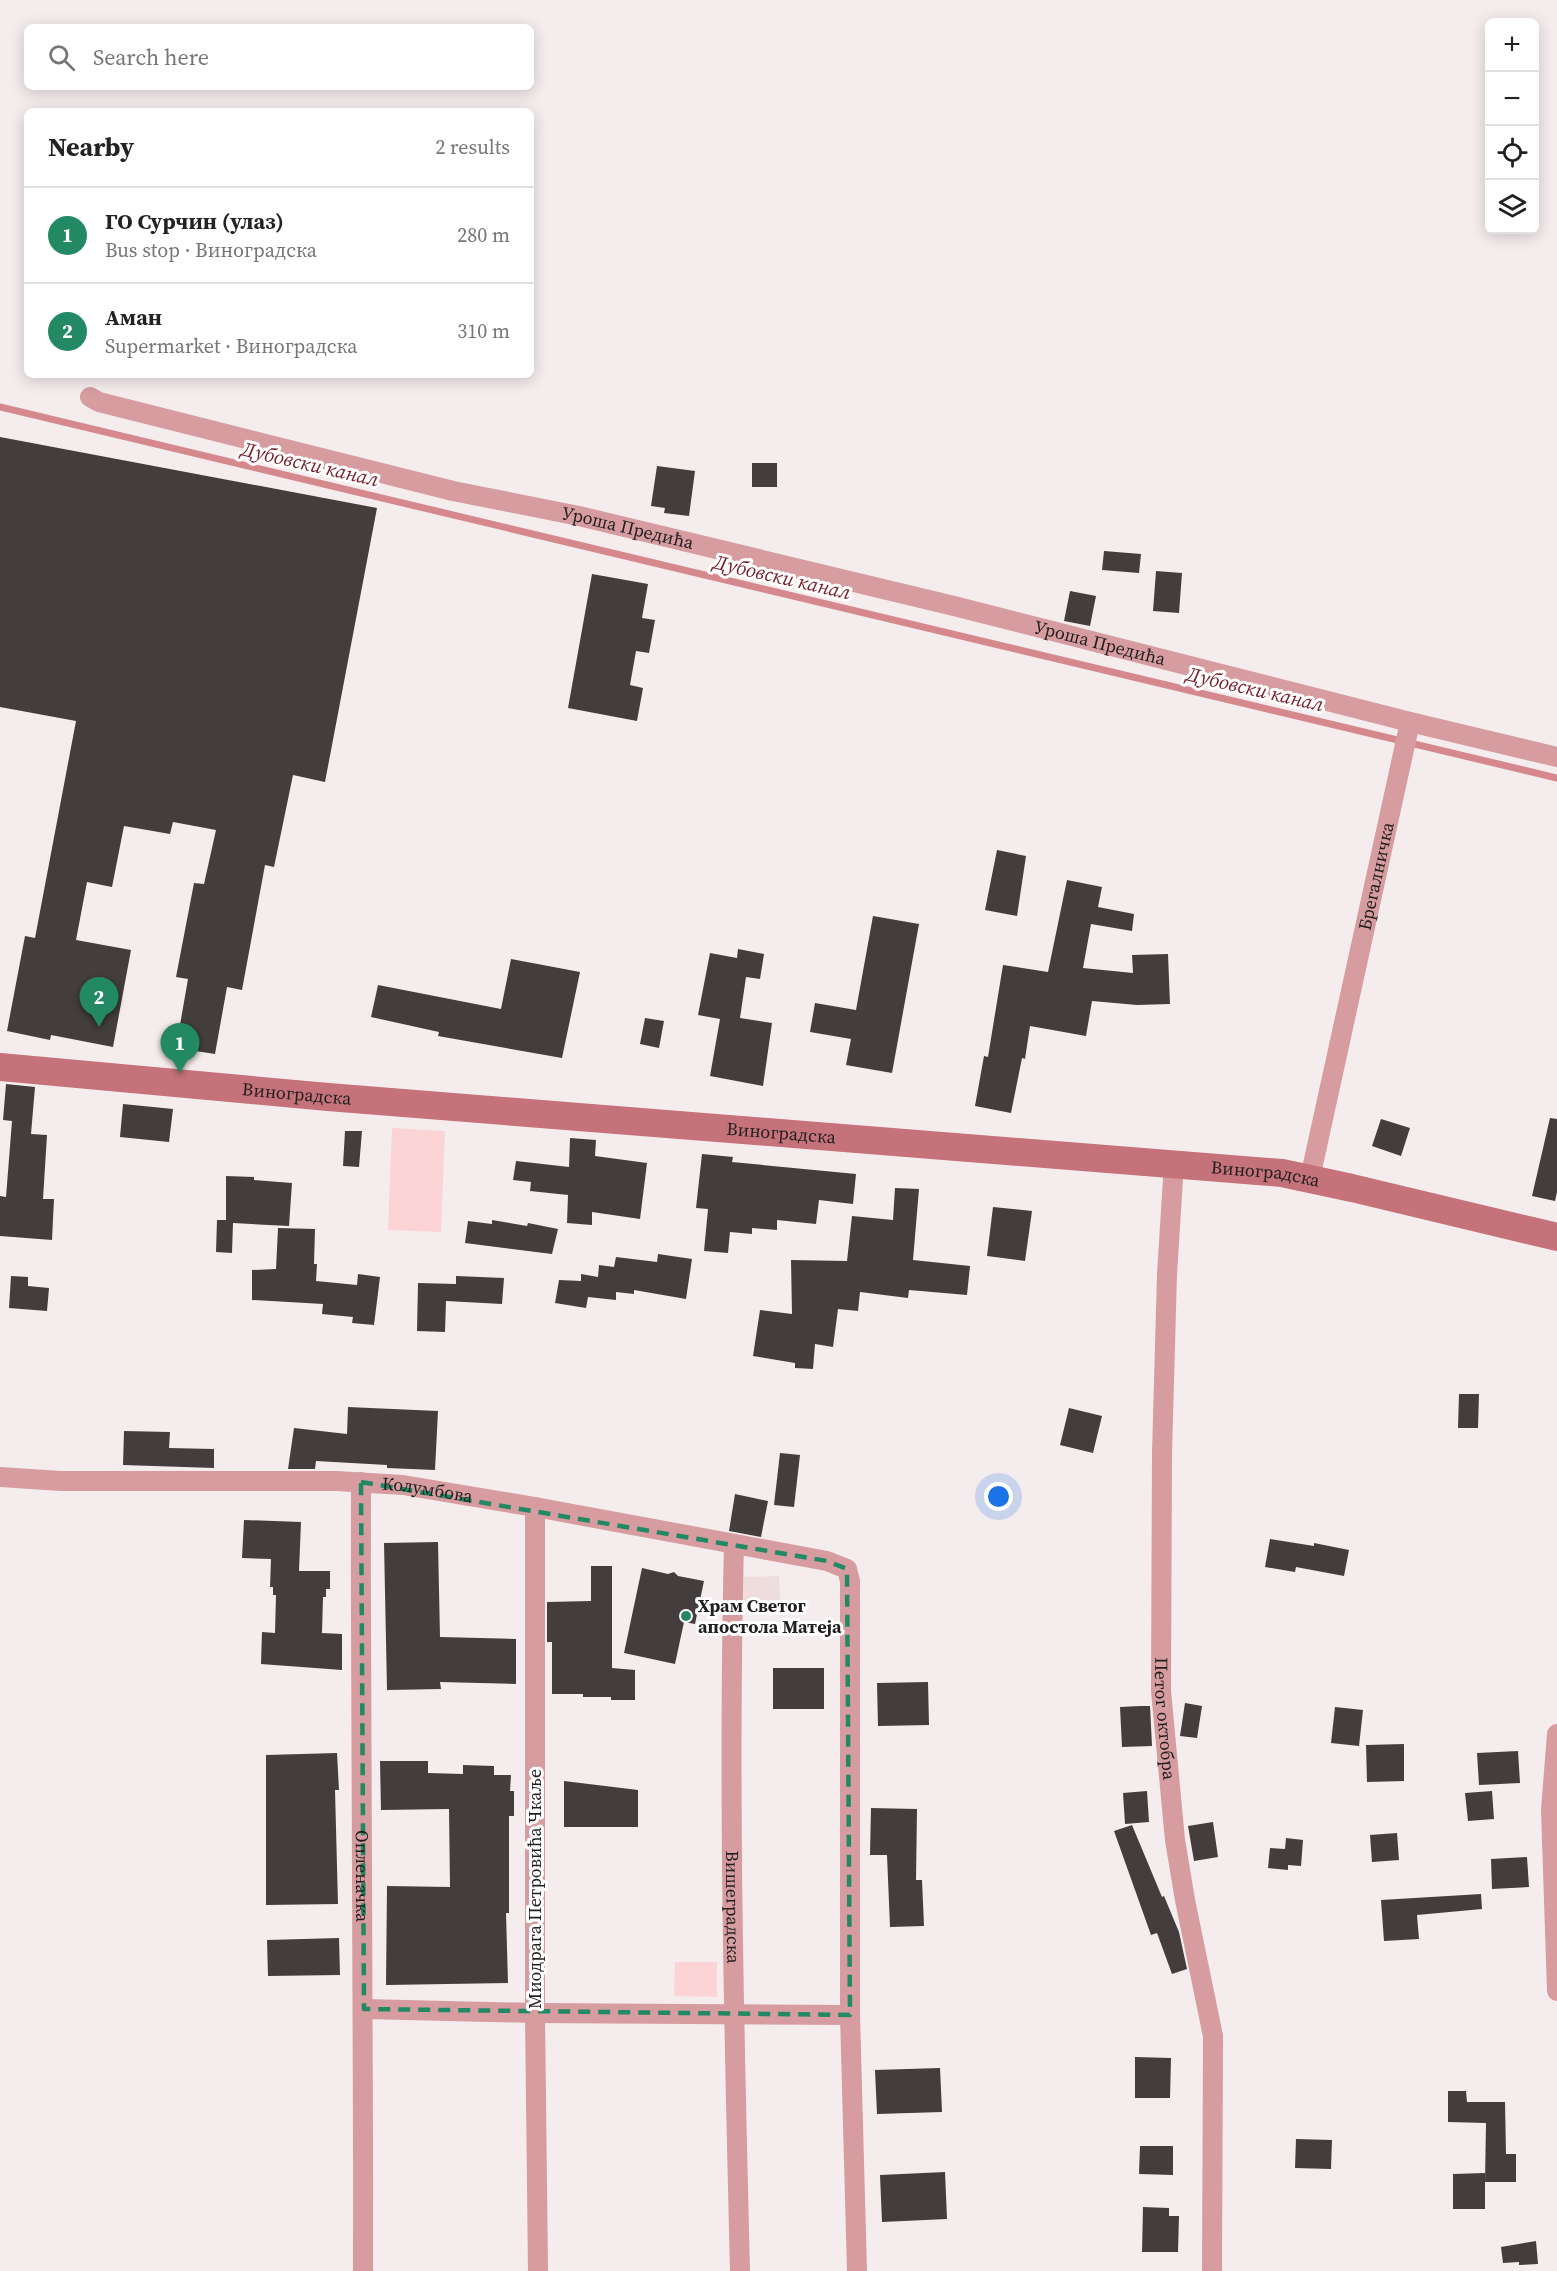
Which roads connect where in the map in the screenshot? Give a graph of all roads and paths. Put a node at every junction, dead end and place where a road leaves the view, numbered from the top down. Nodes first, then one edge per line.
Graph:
1 (90, 398) dead end
2 (1409, 727) junction
3 (1557, 757) edge
4 (0, 1067) edge
5 (1174, 1163) junction
6 (1310, 1178) junction
7 (1557, 1238) edge
8 (0, 1477) edge
9 (361, 1482) junction
10 (536, 1507) junction
11 (734, 1544) junction
12 (1557, 1734) edge
13 (1557, 1991) edge
14 (364, 2009) junction
15 (535, 2013) junction
16 (734, 2015) junction
17 (850, 2015) junction
18 (363, 2271) edge
19 (538, 2271) edge
20 (740, 2271) edge
21 (857, 2271) edge
22 (1212, 2271) edge

1 - 2 street, Уроша Предића
2 - 3 street
2 - 6 street, Брегалничка
4 - 5 street, Виноградска
5 - 6 street, Виноградска
5 - 22 street, Петог октобра
6 - 7 street, Виноградска
8 - 9 street, Колумбова
9 - 10 street, Колумбова
9 - 14 street, Опленачка
10 - 11 street, Колумбова
10 - 15 street, Миодрага Петровића Чкаље
11 - 16 street, Вишеградска
11 - 17 street, Колумбова
12 - 13 street
14 - 15 street
14 - 18 street, Опленачка
15 - 16 street
15 - 19 street, Миодрага Петровића Чкаље
16 - 17 street
16 - 20 street, Вишеградска
17 - 21 street

